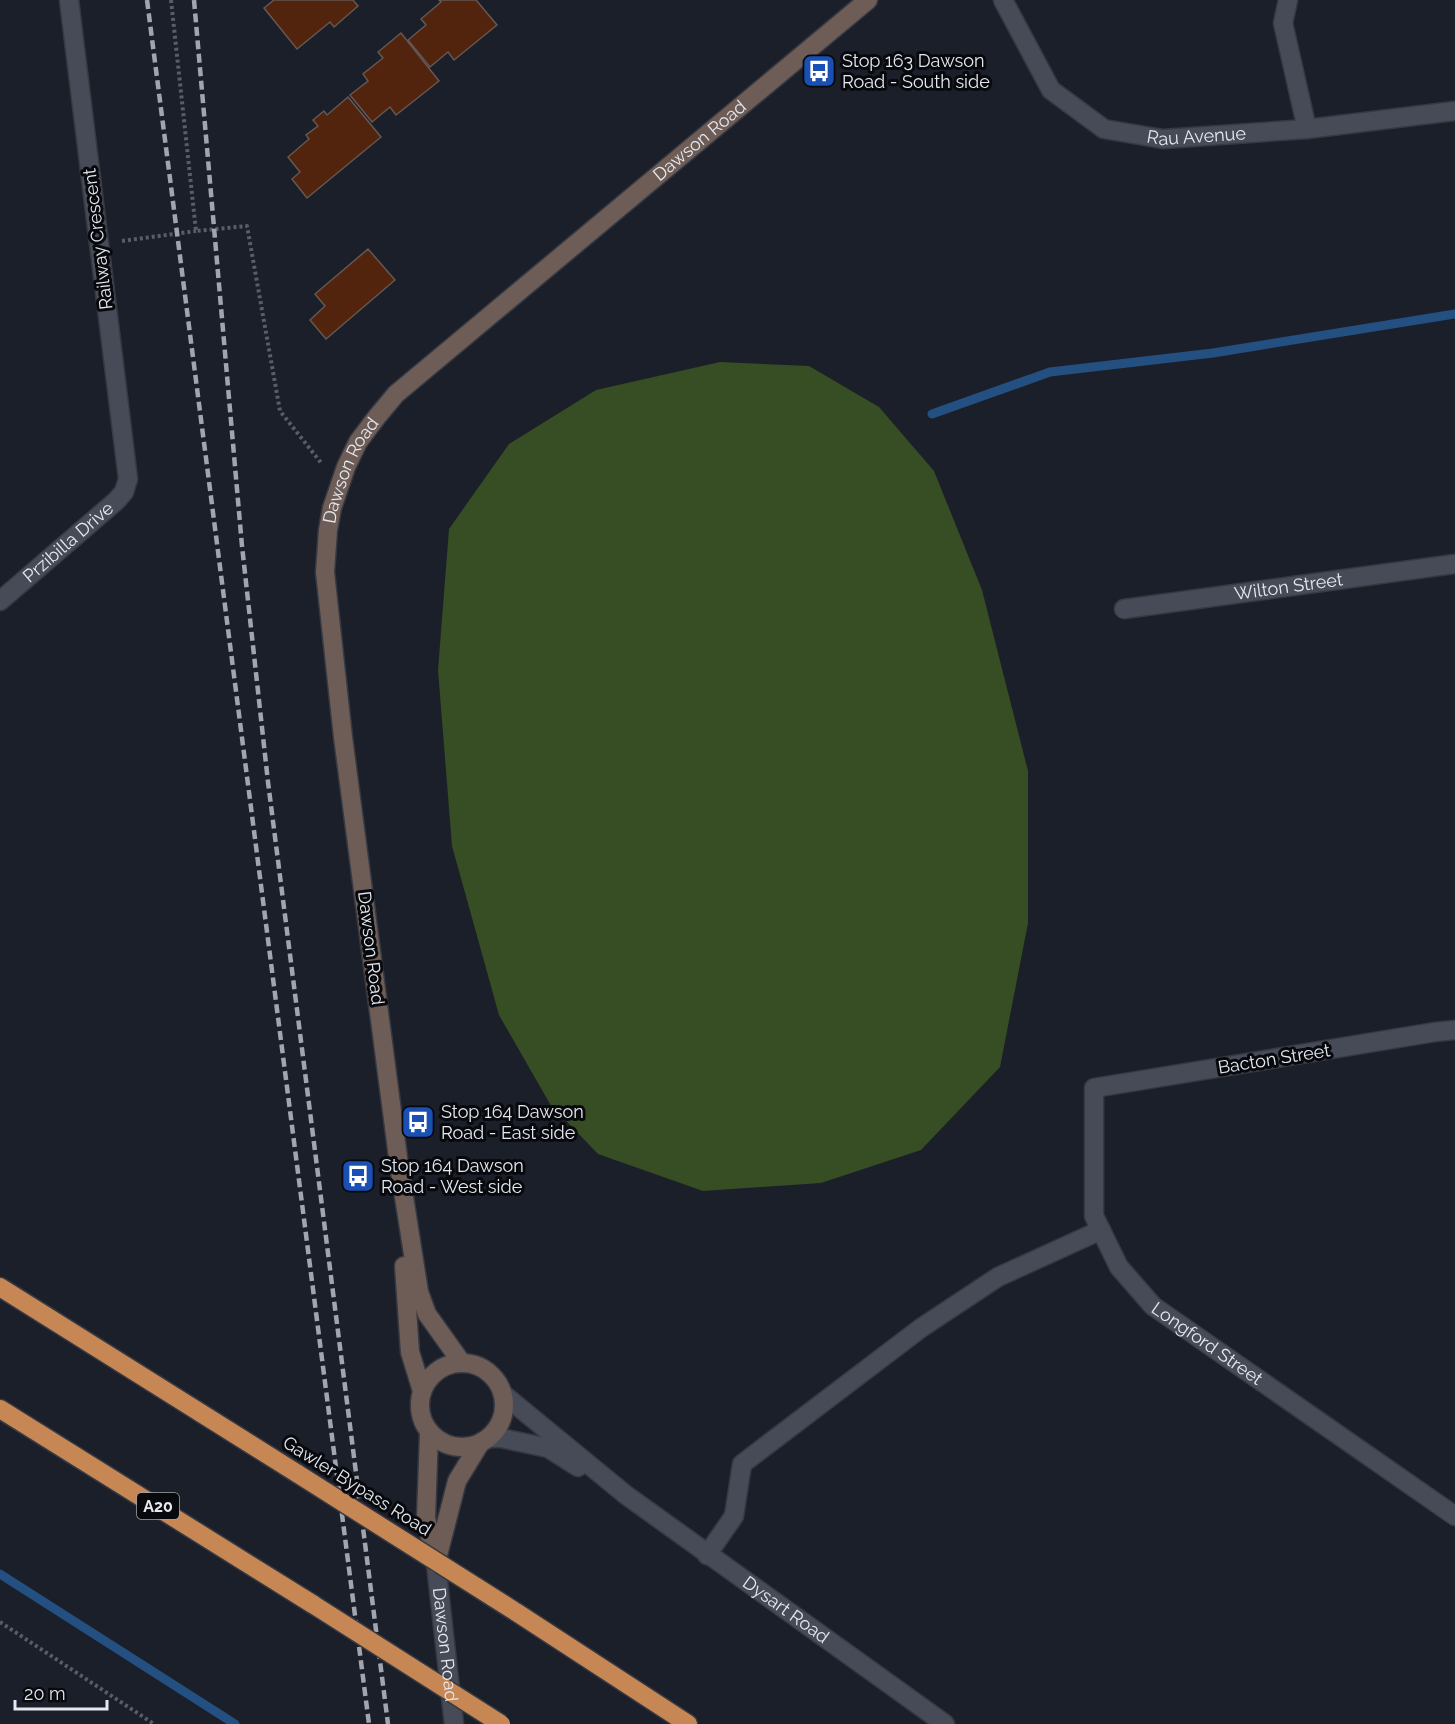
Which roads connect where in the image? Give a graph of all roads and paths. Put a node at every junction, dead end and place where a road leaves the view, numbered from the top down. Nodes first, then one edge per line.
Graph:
1 (69, 0) edge
2 (171, 0) edge
3 (868, 0) edge
4 (1003, 0) edge
5 (1288, 0) edge
6 (1455, 111) edge
7 (1307, 129) junction
8 (196, 231) junction
9 (99, 244) junction
10 (128, 479) joint
11 (339, 485) junction
12 (1455, 564) edge
13 (0, 601) edge
14 (1124, 609) dead end
15 (1455, 1030) edge
16 (1094, 1088) joint
17 (399, 1165) junction
18 (1101, 1230) junction
19 (0, 1287) edge
20 (462, 1363) junction
21 (422, 1391) junction
22 (503, 1394) junction
23 (0, 1409) edge
24 (429, 1433) junction
25 (484, 1441) junction
26 (626, 1495) junction
27 (1455, 1516) edge
28 (707, 1555) junction
29 (436, 1564) junction
30 (0, 1622) edge
31 (154, 1724) edge
32 (454, 1724) edge
33 (501, 1724) edge
34 (688, 1724) edge
35 (945, 1724) edge

1 - 9 street, Railway Crescent
2 - 8 path
3 - 11 street, Dawson Road
4 - 7 street, Rau Avenue
5 - 7 street
6 - 7 street, Rau Avenue
8 - 9 path
8 - 11 path
9 - 10 street, Railway Crescent
10 - 13 street, Przibilla Drive
11 - 17 street, Dawson Road
12 - 14 street, Wilton Street
15 - 16 street, Bacton Street
16 - 18 street, Longford Street
17 - 20 street, Dawson Road
17 - 21 street, Dawson Road
18 - 27 street, Longford Street
18 - 28 street
19 - 34 highway, Gawler Bypass Road, bridge
20 - 21 street
20 - 22 street
21 - 24 street
22 - 25 street
22 - 26 street, Dysart Road
23 - 33 highway, A20, bridge
24 - 25 street
24 - 29 street, Dawson Road
25 - 26 street, Dysart Road
25 - 29 street, Dawson Road
26 - 28 street, Dysart Road
28 - 35 street, Dysart Road
29 - 32 street, Dawson Road
30 - 31 path

